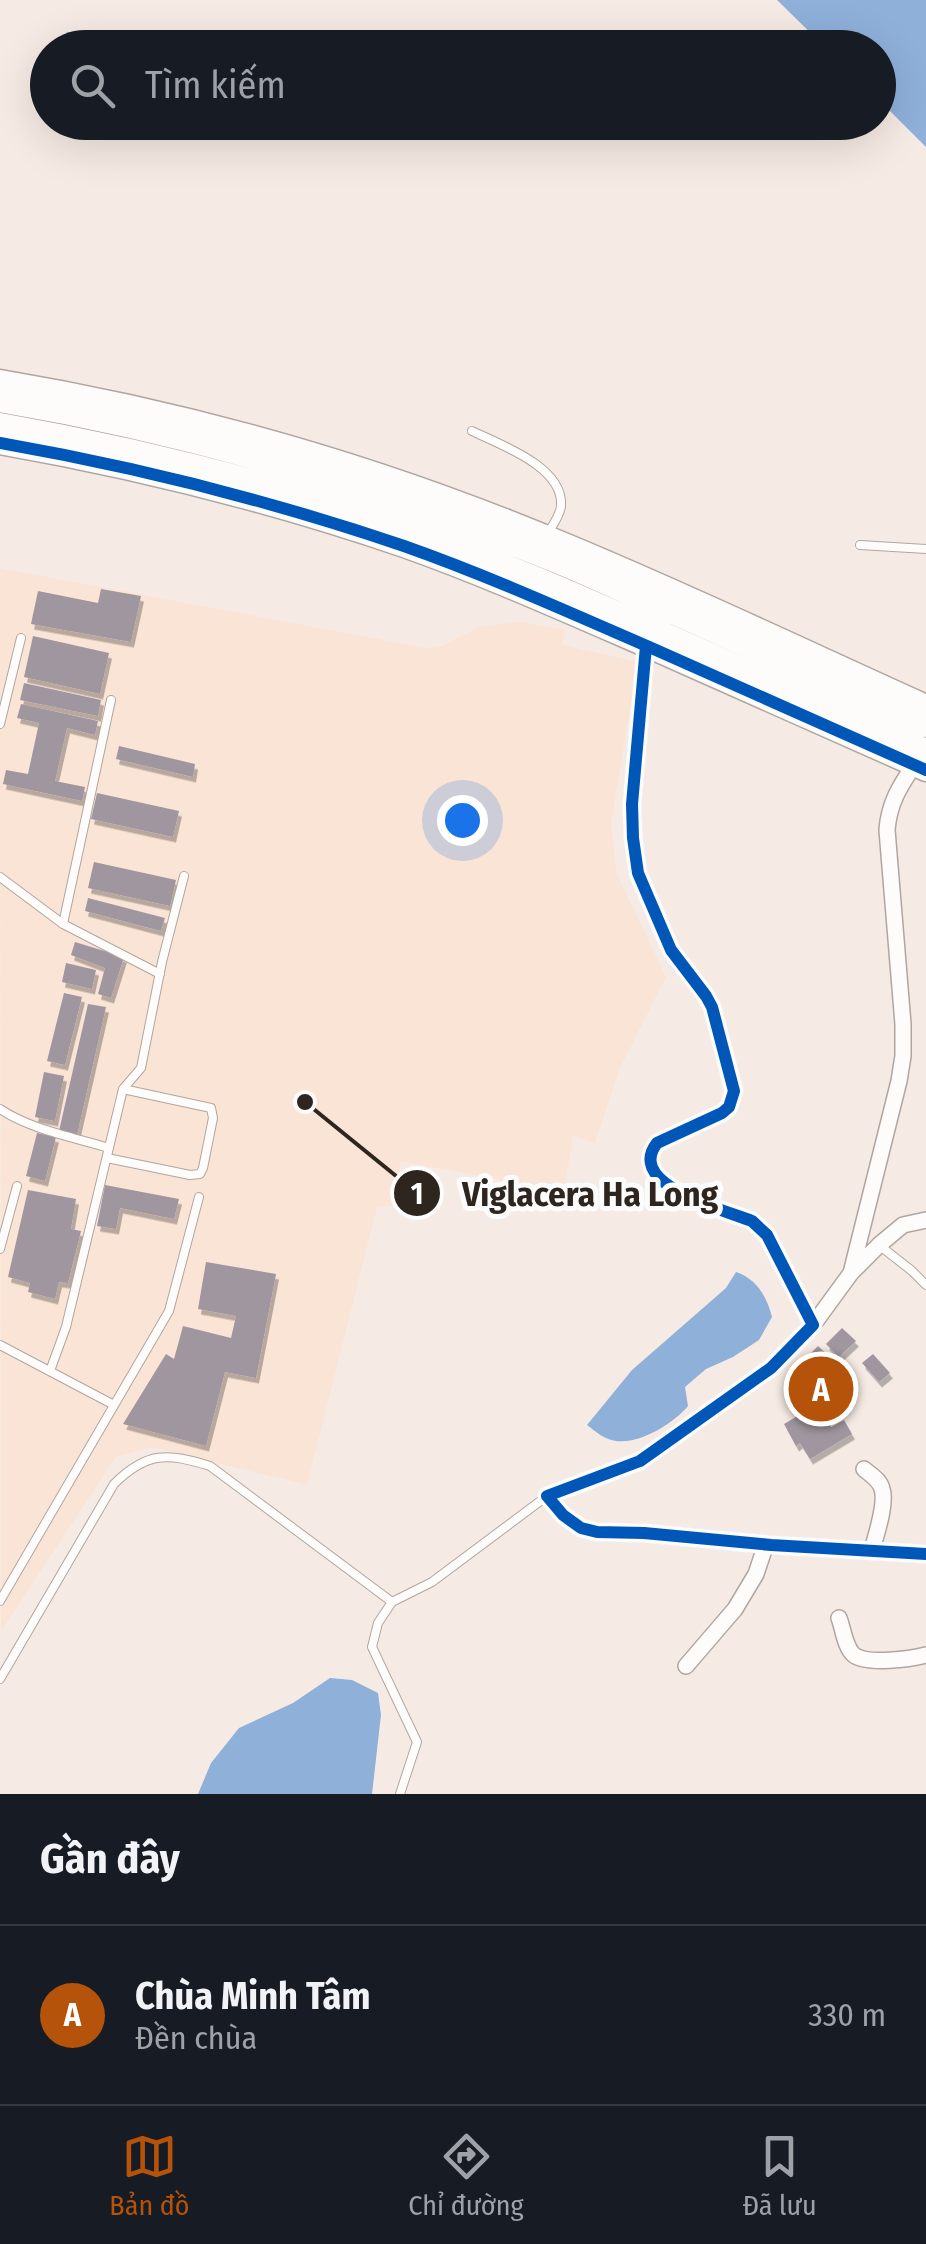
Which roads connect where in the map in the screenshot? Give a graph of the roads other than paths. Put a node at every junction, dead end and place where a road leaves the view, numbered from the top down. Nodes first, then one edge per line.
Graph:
1 (0, 381) edge
2 (0, 401) edge
3 (0, 424) edge
4 (472, 432) dead end
5 (0, 444) edge
6 (546, 537) junction
7 (860, 545) dead end
8 (926, 550) edge
9 (21, 638) dead end
10 (646, 646) junction
11 (111, 700) dead end
12 (926, 706) edge
13 (0, 724) edge
14 (926, 726) edge
15 (922, 761) edge
16 (184, 876) dead end
17 (0, 877) edge
18 (63, 924) junction
19 (160, 974) junction
20 (123, 1089) junction
21 (0, 1108) edge
22 (108, 1153) junction
23 (17, 1186) dead end
24 (200, 1197) dead end
25 (0, 1210) edge
26 (11, 1212) junction
27 (926, 1220) edge
28 (879, 1245) junction
29 (0, 1249) edge
30 (851, 1274) junction
31 (926, 1285) edge
32 (813, 1326) junction
33 (0, 1344) edge
34 (50, 1371) junction
35 (114, 1404) junction
36 (864, 1470) dead end
37 (547, 1496) junction
38 (766, 1544) junction
39 (872, 1550) junction
40 (926, 1554) edge
41 (0, 1601) edge
42 (392, 1602) junction
43 (840, 1618) dead end
44 (926, 1655) edge
45 (686, 1666) dead end
46 (0, 1679) edge
47 (400, 1794) edge

1 - 6 main road
2 - 14 main road
3 - 15 main road
4 - 6 lane
5 - 10 main road
6 - 12 main road
7 - 8 lane
9 - 13 lane
10 - 15 main road
10 - 32 street
11 - 18 lane
15 - 30 street
16 - 19 lane
17 - 18 lane
18 - 19 lane
19 - 20 lane
20 - 22 lane
20 - 22 lane
21 - 22 lane
22 - 34 lane
23 - 26 lane
24 - 35 lane
25 - 26 lane
26 - 29 lane
27 - 28 street
28 - 30 street
28 - 31 lane
30 - 32 street
32 - 37 street
33 - 34 lane
34 - 35 lane
35 - 41 lane
36 - 39 street
37 - 38 street
37 - 42 lane
38 - 39 street
38 - 45 street
39 - 40 street
42 - 46 lane
42 - 47 lane
43 - 44 street

